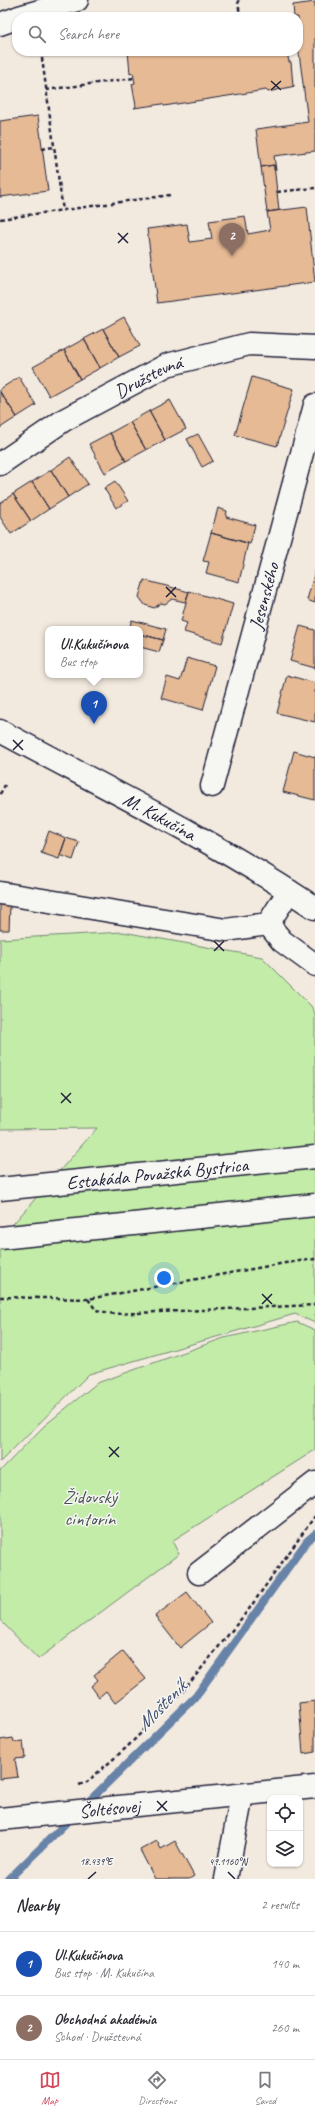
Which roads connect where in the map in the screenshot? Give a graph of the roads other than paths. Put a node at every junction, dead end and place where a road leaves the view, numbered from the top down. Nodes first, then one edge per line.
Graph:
1 (77, 0) edge
2 (35, 12) edge
3 (12, 19) edge
4 (0, 24) edge
5 (315, 347) edge
6 (315, 405) edge
7 (0, 464) edge
8 (0, 731) edge
9 (212, 786) dead end
10 (289, 891) junction
11 (0, 893) edge
12 (315, 908) edge
13 (268, 924) junction
14 (315, 965) edge
15 (315, 1156) edge
16 (0, 1189) edge
17 (315, 1205) edge
18 (0, 1238) edge
19 (315, 1483) edge
20 (199, 1573) dead end
21 (315, 1787) edge
22 (242, 1795) junction
23 (0, 1819) edge
24 (226, 1879) edge

1 - 2 main road
3 - 4 main road
5 - 7 main road, Družstevná
6 - 9 main road, Jesenského
8 - 10 main road, M. Kukučína
10 - 12 main road, M. Kukučína
10 - 13 main road
11 - 13 main road
13 - 14 main road
15 - 16 main road, Estakáda Považská Bystrica, bridge
17 - 18 main road, bridge
19 - 20 main road
21 - 22 main road, Šoltésovej
22 - 23 main road, Šoltésovej
22 - 24 main road

